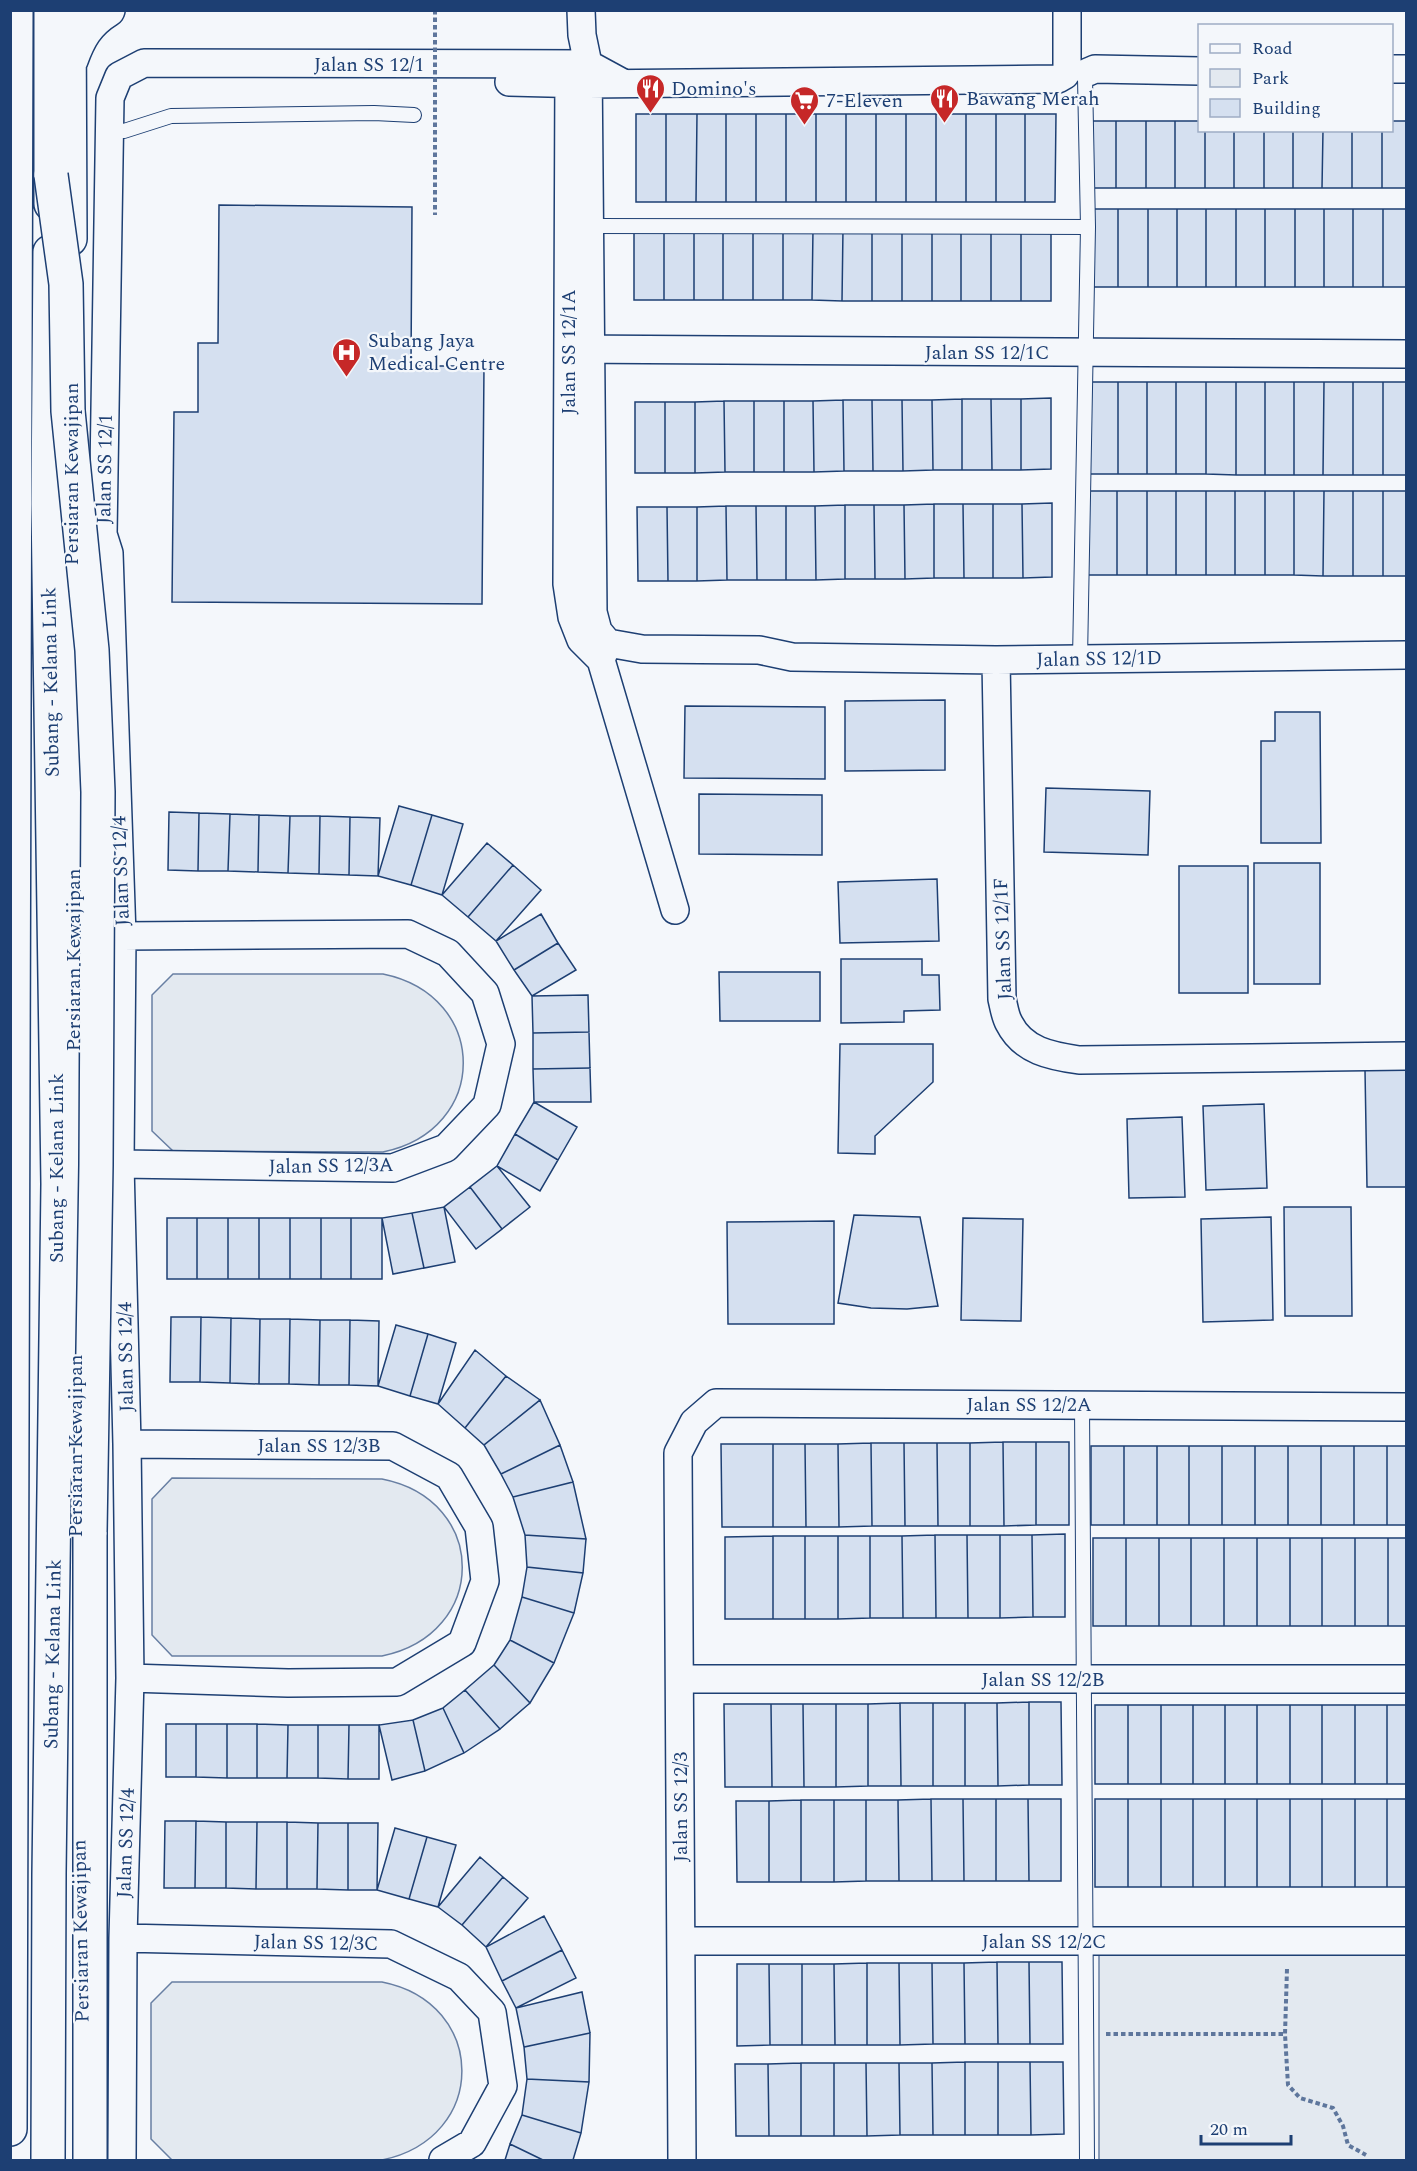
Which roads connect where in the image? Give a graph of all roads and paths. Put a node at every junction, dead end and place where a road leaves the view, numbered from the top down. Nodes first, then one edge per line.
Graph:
1 (16, 10) edge
2 (51, 10) edge
3 (69, 10) edge
4 (108, 10) edge
5 (435, 10) edge
6 (1067, 10) edge
7 (582, 23) edge
8 (70, 63) junction
9 (1198, 71) edge
10 (1088, 72) joint
11 (579, 74) junction
12 (414, 115) dead end
13 (116, 131) junction
14 (51, 175) junction
15 (435, 215) dead end
16 (579, 226) junction
17 (1088, 227) junction
18 (579, 349) junction
19 (1086, 353) junction
20 (1407, 354) edge
21 (109, 553) joint
22 (604, 652) junction
23 (1407, 655) edge
24 (1080, 658) junction
25 (996, 660) junction
26 (675, 910) dead end
27 (122, 936) junction
28 (122, 995) junction
29 (74, 996) junction
30 (1407, 1056) edge
31 (120, 1164) junction
32 (1082, 1405) junction
33 (1407, 1407) edge
34 (127, 1444) junction
35 (678, 1453) joint
36 (130, 1678) junction
37 (680, 1679) junction
38 (1084, 1679) junction
39 (1407, 1679) edge
40 (123, 1938) junction
41 (681, 1941) junction
42 (1086, 1941) junction
43 (1288, 1941) junction
44 (1407, 1941) edge
45 (1105, 2034) dead end
46 (1285, 2034) junction
47 (10, 2129) edge
48 (1366, 2155) dead end
49 (48, 2160) edge
50 (80, 2160) edge
51 (90, 2160) edge
52 (122, 2160) edge
53 (443, 2160) edge
54 (682, 2160) edge
55 (1087, 2160) edge

1 - 47 main road, Subang - Kelana Link
2 - 14 main road
3 - 8 main road, Persiaran Kewajipan
4 - 8 main road
5 - 15 path, bridge
6 - 11 street
7 - 11 street, Jalan SS 12/1A
8 - 29 main road, Persiaran Kewajipan
9 - 10 street
10 - 17 lane
11 - 13 street, Jalan SS 12/1
11 - 16 street, Jalan SS 12/1A
12 - 13 lane
13 - 21 street, Jalan SS 12/1
14 - 49 main road, Subang - Kelana Link, bridge
14 - 51 main road, bridge
16 - 17 lane
16 - 18 street, Jalan SS 12/1A
17 - 19 lane
18 - 19 street, Jalan SS 12/1C
18 - 22 street, Jalan SS 12/1A
19 - 20 street, Jalan SS 12/1C
19 - 24 lane
21 - 27 street, Jalan SS 12/4
22 - 25 street, Jalan SS 12/1D
22 - 26 street, Jalan SS 12/1A
23 - 24 street, Jalan SS 12/1D
24 - 25 street, Jalan SS 12/1D
25 - 30 street, Jalan SS 12/1F
27 - 28 street, Jalan SS 12/4
27 - 31 street, Jalan SS 12/3A
28 - 29 street
28 - 31 street, Jalan SS 12/4
29 - 50 main road, Persiaran Kewajipan
31 - 34 street, Jalan SS 12/4
32 - 33 street, Jalan SS 12/2A
32 - 35 street, Jalan SS 12/2A
32 - 38 lane
34 - 36 street, Jalan SS 12/4
34 - 36 street, Jalan SS 12/3B
35 - 37 street, Jalan SS 12/3
36 - 40 street, Jalan SS 12/4
37 - 38 street, Jalan SS 12/2B
37 - 41 street, Jalan SS 12/3
38 - 39 street, Jalan SS 12/2B
38 - 42 lane
40 - 52 street, Jalan SS 12/4
40 - 53 street, Jalan SS 12/3C
41 - 42 street, Jalan SS 12/2C
41 - 54 street, Jalan SS 12/3
42 - 43 street, Jalan SS 12/2C
42 - 55 lane
43 - 44 street, Jalan SS 12/2C
43 - 46 path
45 - 46 path
46 - 48 path

